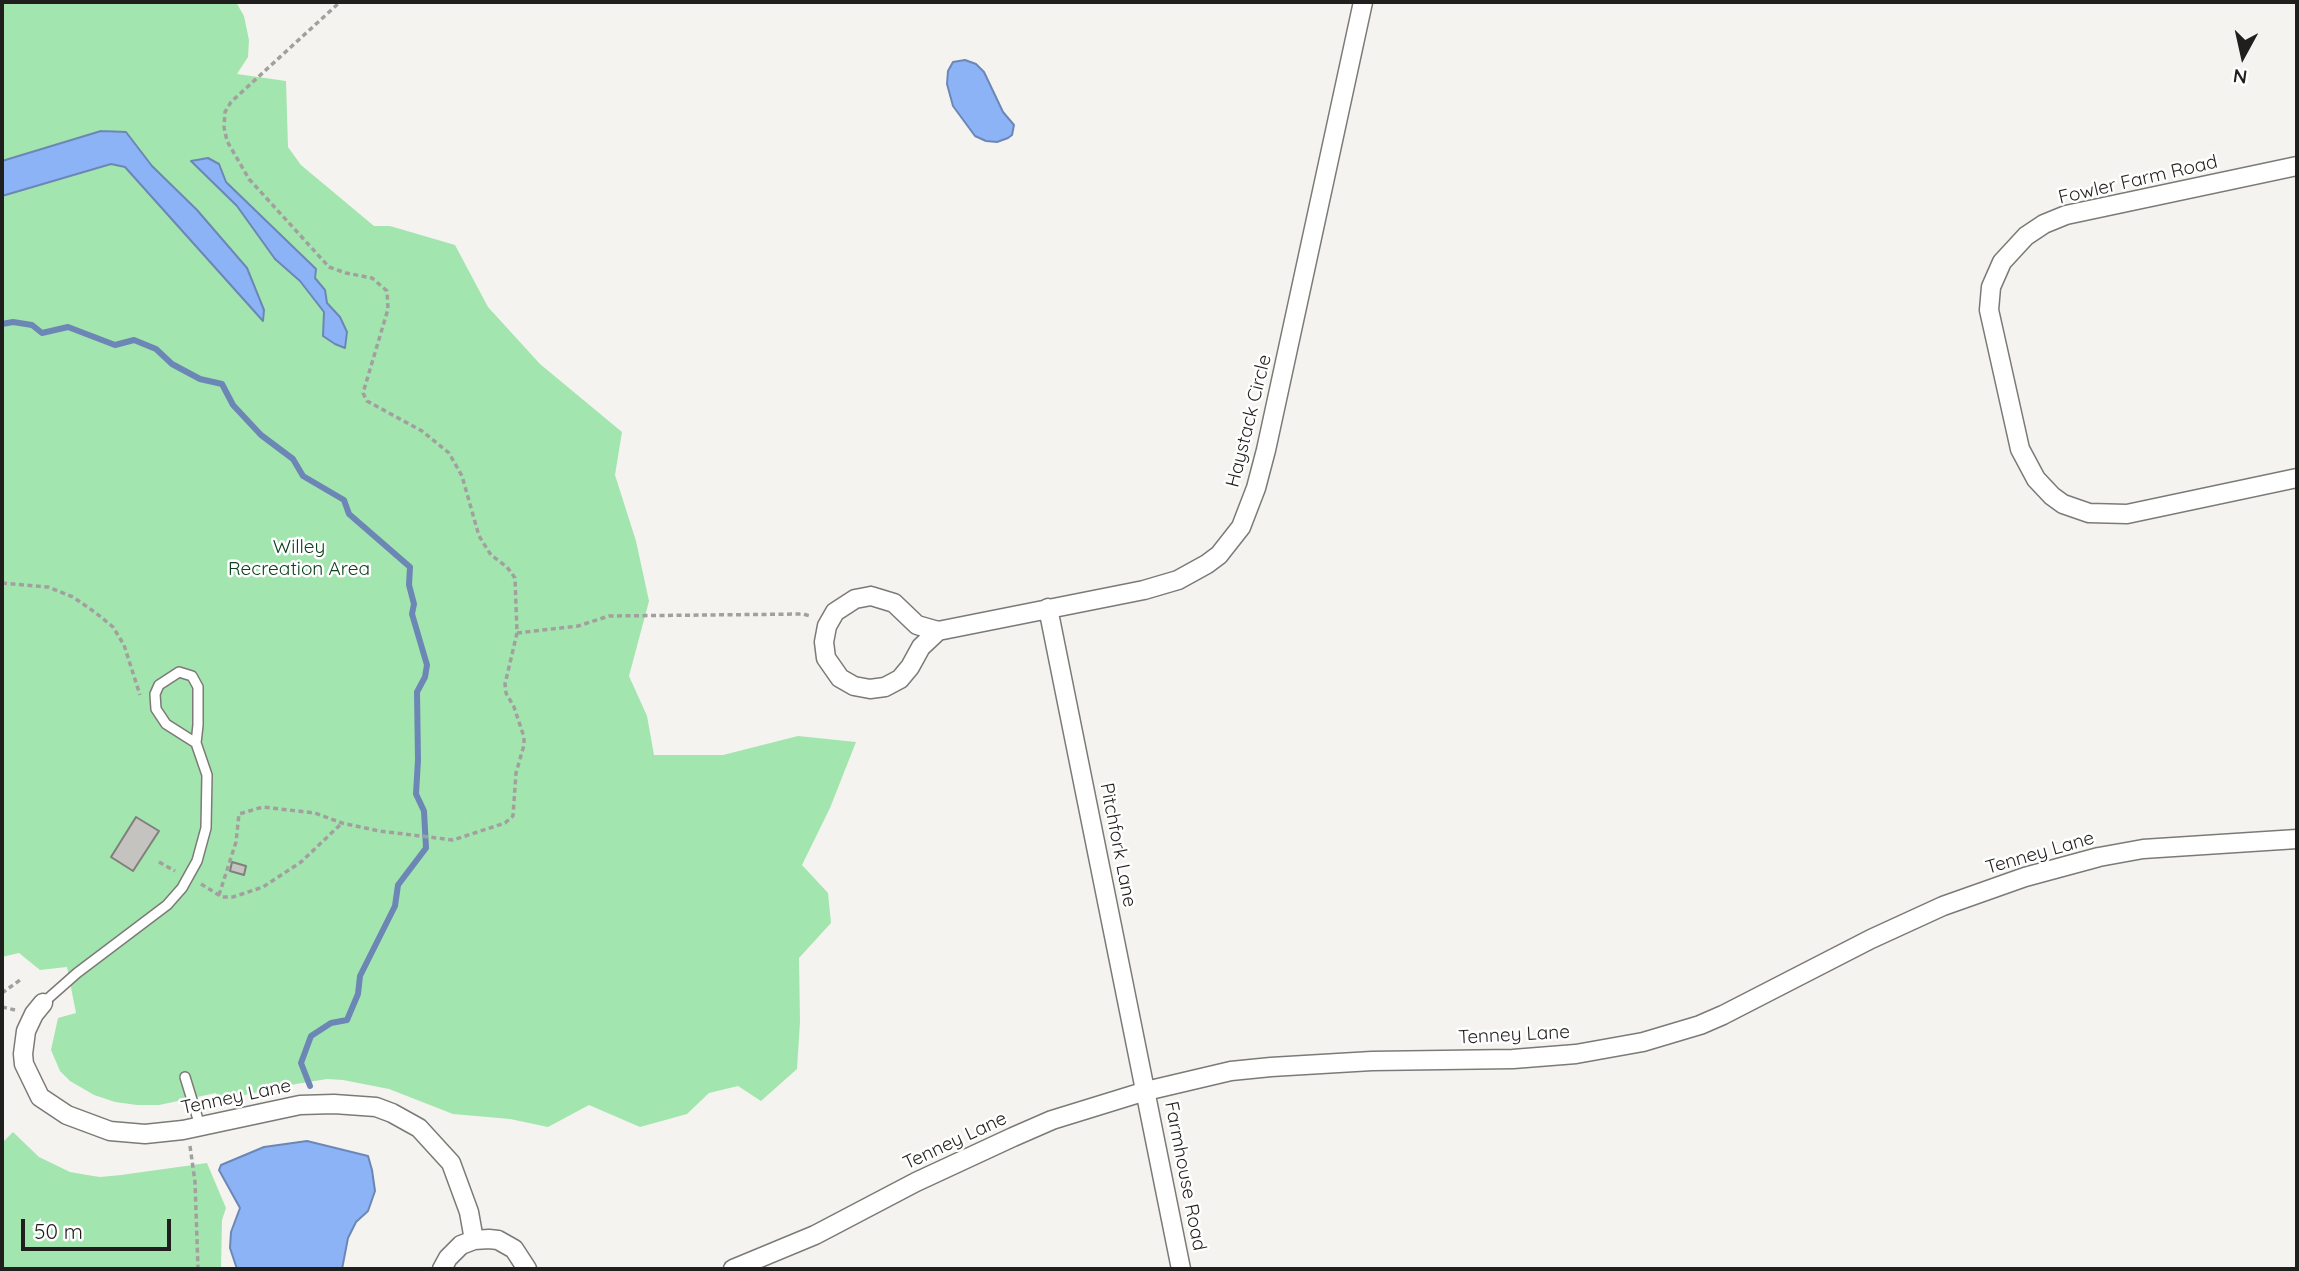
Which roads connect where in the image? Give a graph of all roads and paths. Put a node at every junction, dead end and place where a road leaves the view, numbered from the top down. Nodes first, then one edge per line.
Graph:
1 (340, 2) edge
2 (1363, 2) edge
3 (2297, 166) edge
4 (2297, 478) edge
5 (2, 583) edge
6 (1048, 608) junction
7 (828, 623) junction
8 (938, 631) junction
9 (517, 633) junction
10 (141, 697) dead end
11 (196, 743) junction
12 (342, 823) junction
13 (2297, 839) edge
14 (205, 886) dead end
15 (219, 895) junction
16 (20, 980) dead end
17 (2, 993) edge
18 (43, 1003) joint
19 (2, 1007) edge
20 (15, 1010) dead end
21 (185, 1077) dead end
22 (1146, 1091) junction
23 (193, 1128) junction
24 (474, 1240) junction
25 (198, 1269) edge
26 (442, 1269) edge
27 (527, 1269) edge
28 (733, 1269) edge
29 (1181, 1269) edge

1 - 9 path
2 - 6 street, Haystack Circle
3 - 4 street, Fowler Farm Road
5 - 10 path
6 - 8 street, Haystack Circle
6 - 22 street, Pitchfork Lane
7 - 8 street
7 - 8 street
7 - 9 path
9 - 12 path
11 - 11 lane
11 - 18 lane
12 - 15 path
12 - 15 path
13 - 22 street, Tenney Lane
14 - 15 path
16 - 17 path
18 - 23 street, Tenney Lane
19 - 20 path
21 - 23 lane
22 - 28 street, Tenney Lane
22 - 29 street, Farmhouse Road
23 - 24 street, Tenney Lane
23 - 25 path
24 - 26 street
24 - 27 street

